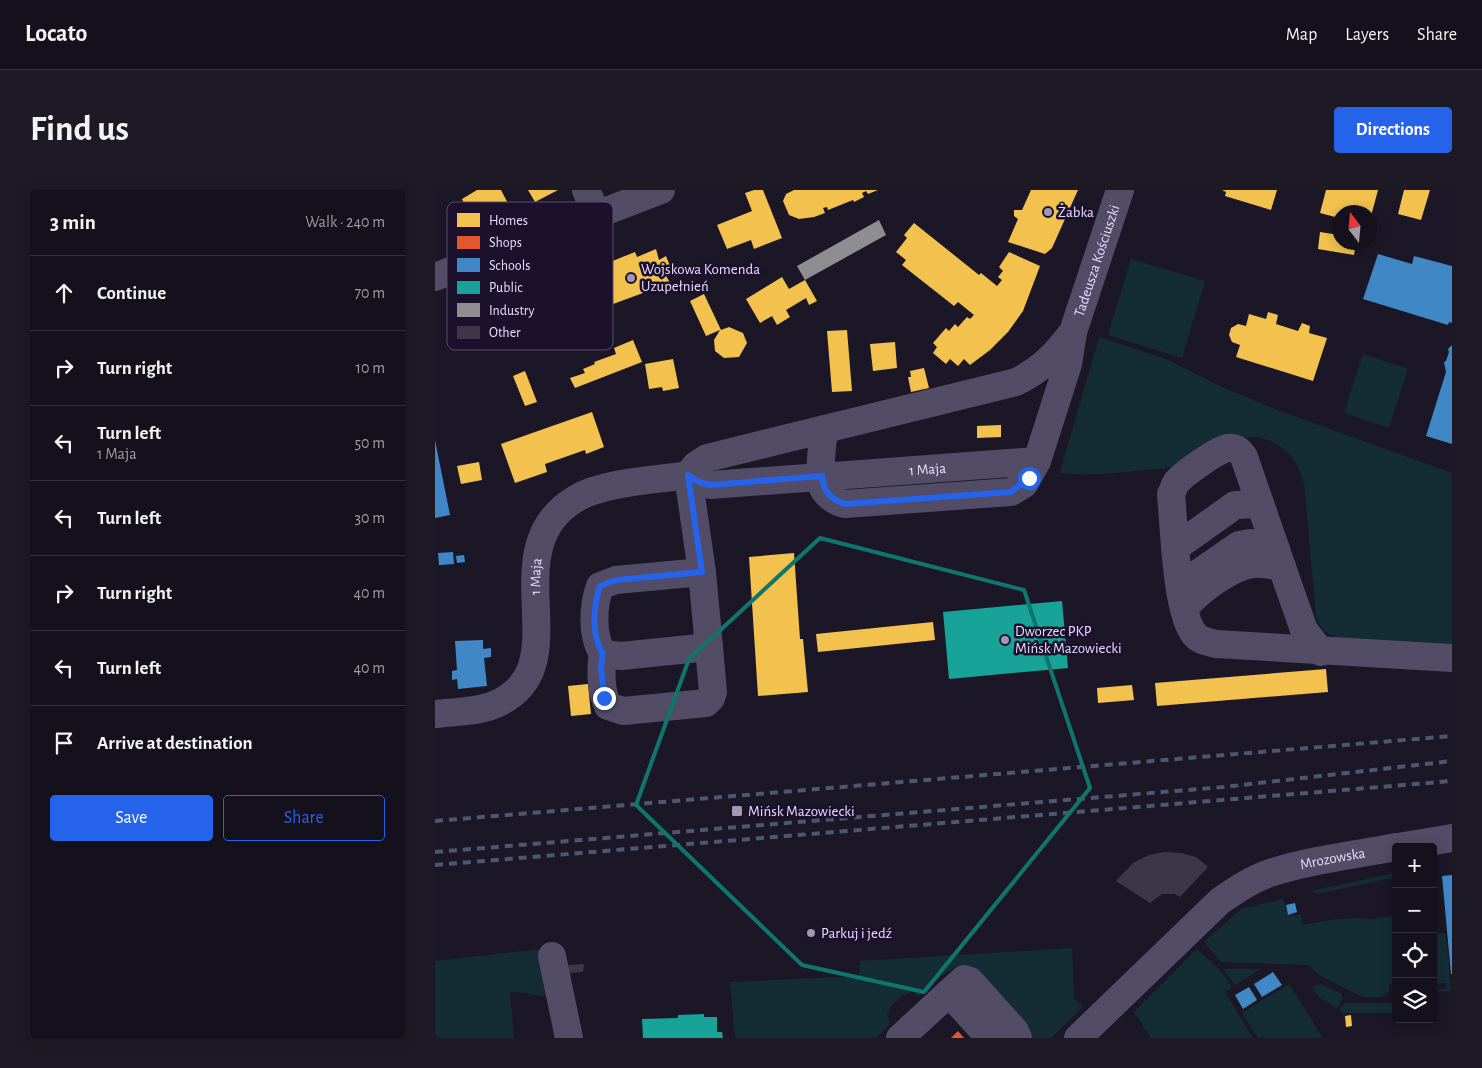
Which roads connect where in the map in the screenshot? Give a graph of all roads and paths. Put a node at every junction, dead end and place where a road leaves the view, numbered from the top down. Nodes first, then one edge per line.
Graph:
1 (586, 190) edge
2 (661, 190) edge
3 (1120, 190) edge
4 (591, 202) edge
5 (613, 209) edge
6 (447, 272) edge
7 (435, 277) edge
8 (1073, 332) junction
9 (1016, 382) junction
10 (1049, 419) junction
11 (825, 429) junction
12 (688, 475) junction
13 (823, 482) junction
14 (1268, 527) junction
15 (1175, 536) junction
16 (702, 572) junction
17 (1183, 601) junction
18 (709, 647) junction
19 (1332, 652) junction
20 (603, 654) junction
21 (1452, 658) edge
22 (435, 714) edge
23 (1452, 838) edge
24 (1424, 843) edge
25 (1392, 849) edge
26 (552, 956) dead end
27 (949, 993) junction
28 (569, 1038) edge
29 (900, 1038) edge
30 (990, 1038) edge
31 (1018, 1038) edge
32 (1078, 1038) edge

1 - 4 street
2 - 5 street
3 - 8 street, Tadeusza Kościuszki
6 - 7 street
8 - 9 street
8 - 10 street, 1 Maja
9 - 10 street
9 - 11 street
10 - 13 street, 1 Maja
11 - 12 street
11 - 13 street
12 - 13 street, 1 Maja
12 - 16 street
12 - 22 street, 1 Maja
14 - 15 street
14 - 15 street
14 - 15 street
14 - 17 street
14 - 19 street
15 - 17 street
16 - 18 street
16 - 20 street
17 - 19 street
18 - 20 street
18 - 20 street
19 - 21 street
23 - 24 street, Mrozowska
25 - 32 street, Mrozowska
26 - 28 street
27 - 29 street
27 - 30 street
27 - 31 street

